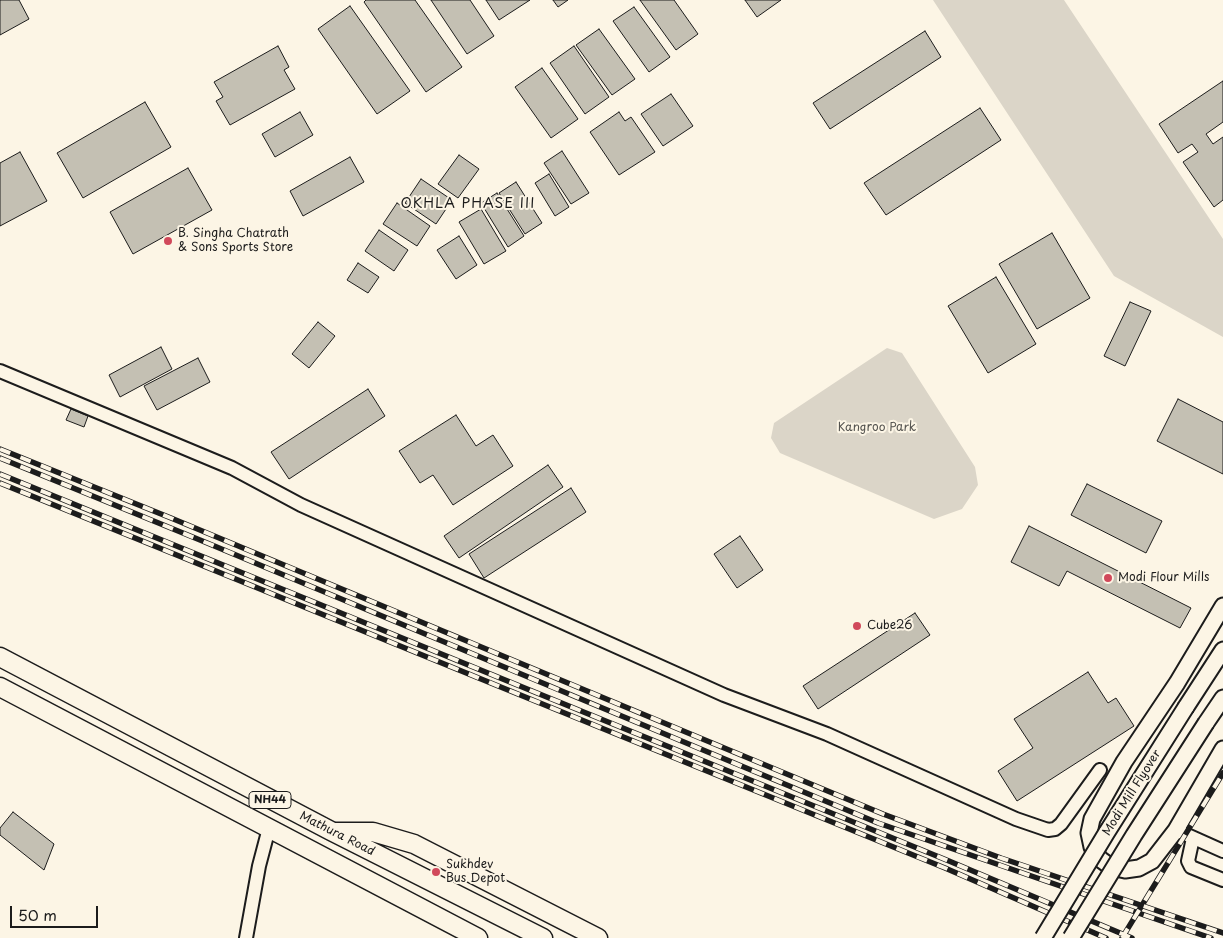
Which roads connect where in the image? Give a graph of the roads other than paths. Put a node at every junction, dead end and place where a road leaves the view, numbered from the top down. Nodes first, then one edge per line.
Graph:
1 (0, 371) edge
2 (1223, 606) edge
3 (1223, 650) edge
4 (0, 657) edge
5 (0, 687) edge
6 (1223, 698) edge
7 (1223, 749) edge
8 (1100, 770) dead end
9 (269, 828) junction
10 (1176, 830) junction
11 (331, 832) junction
12 (1193, 838) junction
13 (1223, 851) edge
14 (1223, 880) edge
15 (246, 938) edge
16 (478, 938) edge
17 (543, 938) edge
18 (598, 938) edge
19 (1043, 938) edge
20 (1071, 938) edge

1 - 8 street
2 - 10 main road
3 - 19 main road, Modi Mill Flyover, bridge
4 - 11 highway, Mathura Road / NH44
5 - 9 highway, NH44
6 - 20 main road, Modi Mill Flyover, bridge
7 - 10 main road
9 - 15 street
9 - 16 highway, NH44
10 - 12 street
11 - 17 highway, Mathura Road / NH44
11 - 18 highway
12 - 13 street
12 - 14 street

